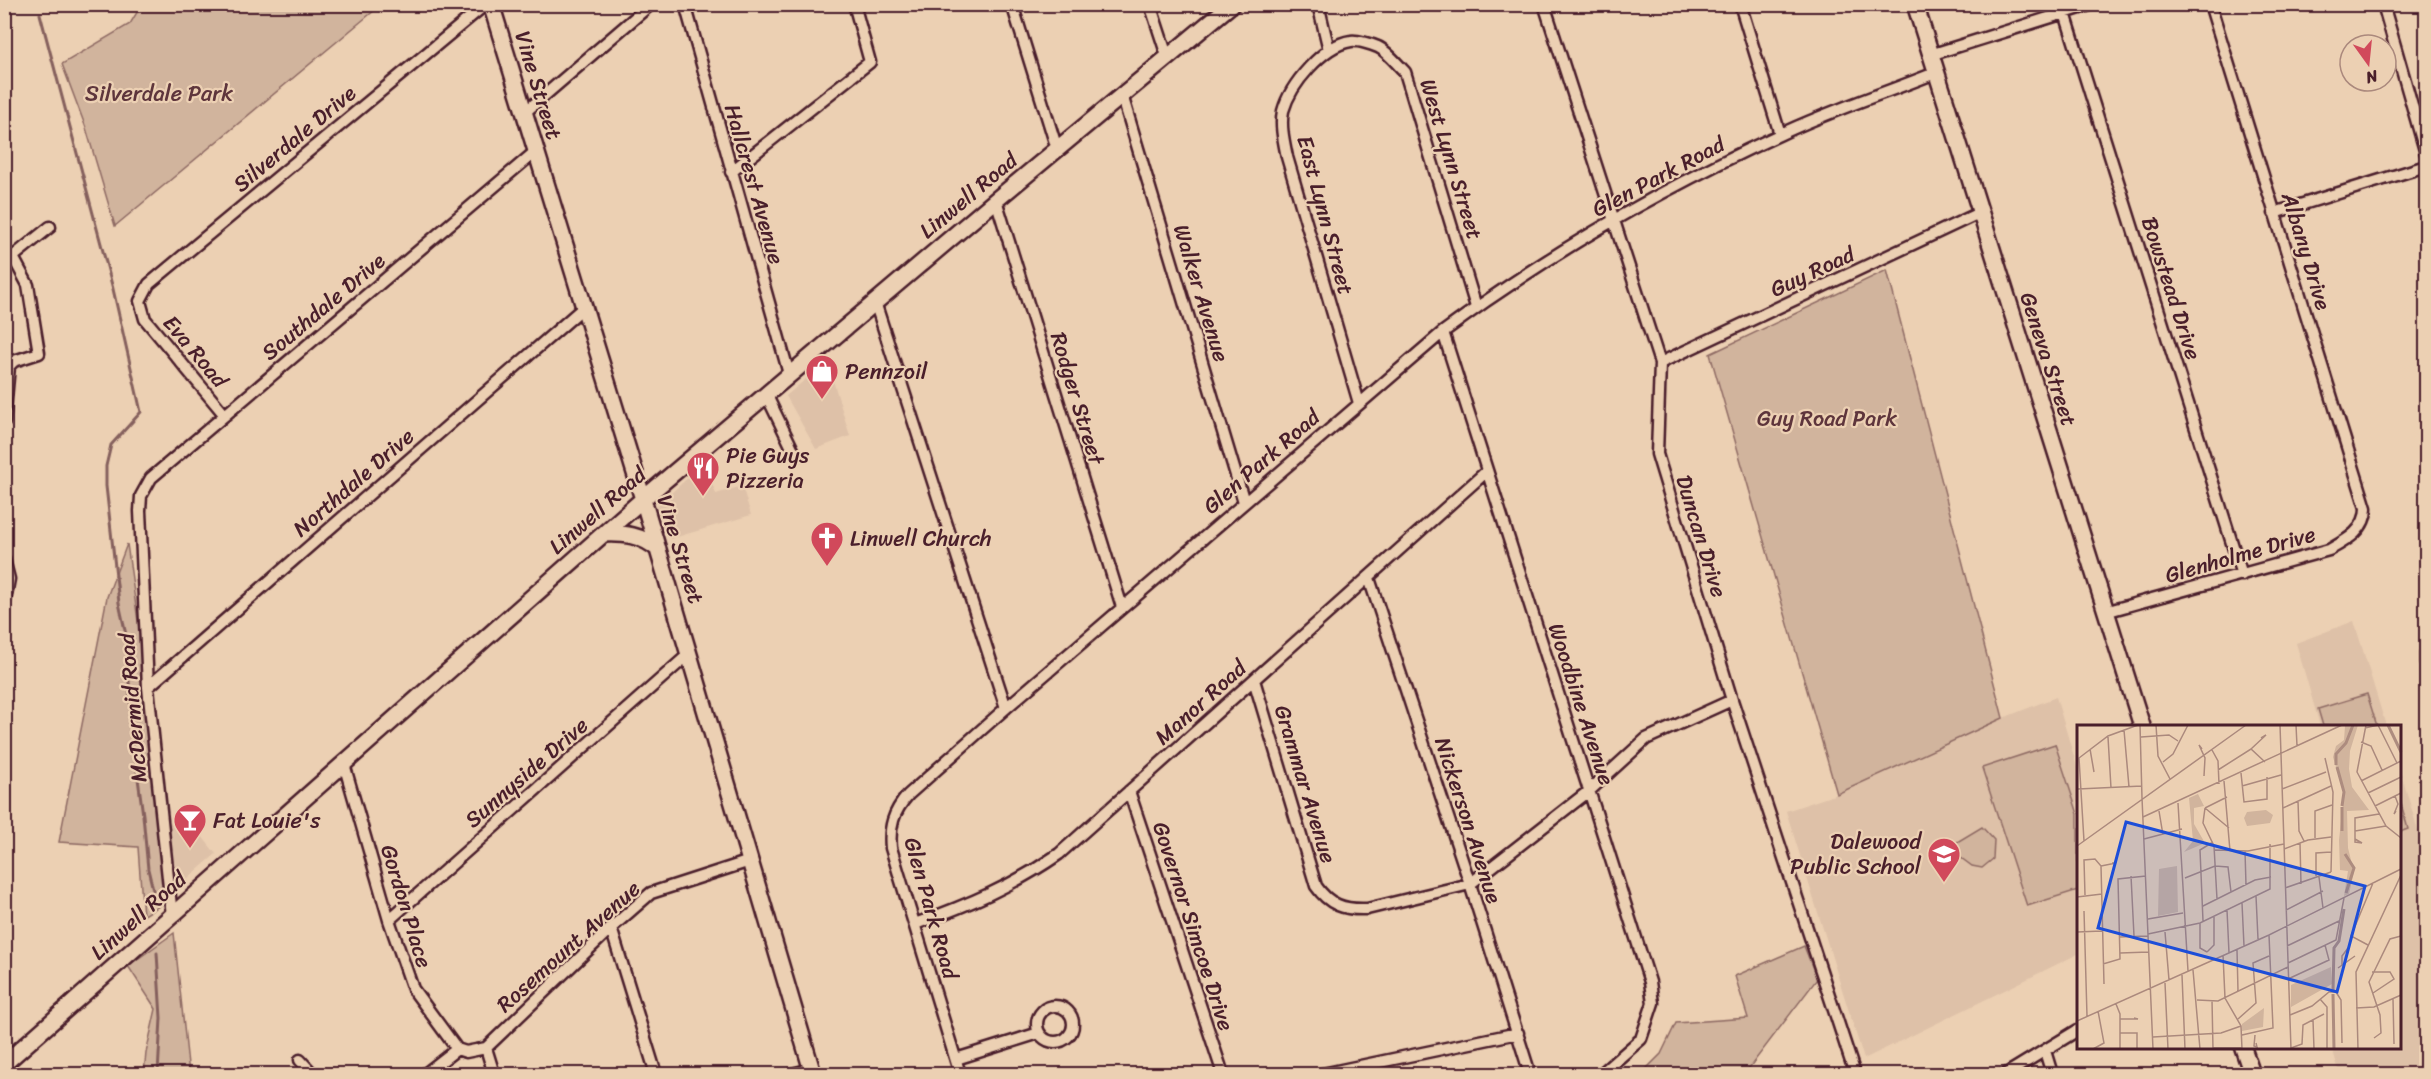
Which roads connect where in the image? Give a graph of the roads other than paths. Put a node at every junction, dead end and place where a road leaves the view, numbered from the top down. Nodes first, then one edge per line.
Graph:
1 (488, 4) edge
2 (651, 4) edge
3 (685, 4) edge
4 (854, 4) edge
5 (1012, 4) edge
6 (1150, 4) edge
7 (1232, 4) edge
8 (1318, 4) edge
9 (1544, 4) edge
10 (1740, 4) edge
11 (1915, 4) edge
12 (2093, 4) edge
13 (2210, 4) edge
14 (2383, 4) edge
15 (2065, 13) junction
16 (1329, 50) junction
17 (1930, 55) junction
18 (1168, 60) junction
19 (1935, 73) junction
20 (1122, 95) junction
21 (524, 113) junction
22 (1780, 134) junction
23 (1057, 149) junction
24 (536, 151) junction
25 (2427, 154) edge
26 (2427, 166) edge
27 (731, 172) junction
28 (996, 200) junction
29 (1979, 213) junction
30 (2274, 213) junction
31 (1614, 219) junction
32 (50, 227) dead end
33 (9, 260) edge
34 (875, 302) junction
35 (584, 307) junction
36 (1476, 307) junction
37 (143, 310) joint
38 (1443, 332) junction
39 (1660, 363) junction
40 (789, 374) junction
41 (766, 394) junction
42 (1359, 403) junction
43 (5, 407) edge
44 (224, 414) junction
45 (4, 422) edge
46 (796, 456) dead end
47 (1487, 471) junction
48 (141, 496) joint
49 (643, 499) junction
50 (1244, 502) junction
51 (2366, 509) joint
52 (603, 534) junction
53 (658, 549) junction
54 (4, 560) edge
55 (2242, 575) junction
56 (1369, 578) junction
57 (4, 606) edge
58 (1122, 607) junction
59 (2105, 612) junction
60 (2427, 652) edge
61 (689, 654) junction
62 (2427, 664) edge
63 (1254, 680) junction
64 (148, 687) junction
65 (1732, 700) junction
66 (1006, 708) junction
67 (2142, 725) edge
68 (344, 764) junction
69 (1129, 790) junction
70 (1589, 790) junction
71 (750, 861) junction
72 (1470, 884) junction
73 (171, 916) junction
74 (389, 920) junction
75 (915, 924) junction
76 (610, 928) junction
77 (2077, 1031) edge
78 (1039, 1032) dead end
79 (1518, 1033) junction
80 (486, 1048) junction
81 (457, 1049) junction
82 (2244, 1049) edge
83 (2045, 1051) junction
84 (956, 1059) junction
85 (300, 1060) dead end
86 (4, 1064) edge
87 (1375, 1069) edge
88 (812, 1072) edge
89 (313, 1074) edge
90 (425, 1074) edge
91 (494, 1074) edge
92 (656, 1074) edge
93 (792, 1074) edge
94 (960, 1074) edge
95 (1222, 1074) edge
96 (1322, 1074) edge
97 (1530, 1074) edge
98 (1601, 1074) edge
99 (1855, 1074) edge
100 (2006, 1074) edge
101 (2052, 1074) edge
102 (2252, 1074) edge

1 - 21 main road, Vine Street
1 - 37 street, Silverdale Drive
2 - 21 street
3 - 27 street, Hallcrest Avenue
4 - 27 street
5 - 23 street
6 - 18 street
7 - 18 main road, Linwell Road
8 - 16 street
9 - 31 street, Duncan Drive
10 - 22 street
11 - 17 main road, Geneva Street
12 - 15 street
13 - 30 street, Albany Drive
14 - 25 street
15 - 17 street
15 - 55 street, Bowstead Drive
16 - 36 street, West Lynn Street
16 - 42 street, East Lynn Street
17 - 19 main road, Geneva Street
18 - 20 main road, Linwell Road
19 - 22 street, Glen Park Road
19 - 29 main road, Geneva Street
20 - 23 main road, Linwell Road
20 - 50 street, Walker Avenue
21 - 24 main road, Vine Street
22 - 31 street, Glen Park Road
23 - 28 main road, Linwell Road
24 - 35 main road, Vine Street
24 - 44 street, Southdale Drive
26 - 30 street
27 - 40 street, Hallcrest Avenue
28 - 34 main road, Linwell Road
28 - 58 street, Rodger Street
29 - 39 street, Guy Road
29 - 59 main road, Geneva Street
30 - 51 street, Albany Drive
31 - 36 street, Glen Park Road
31 - 39 street, Duncan Drive
32 - 33 street
33 - 43 street
34 - 40 main road, Linwell Road
34 - 66 street
35 - 49 main road, Vine Street
35 - 64 street, Northdale Drive
36 - 38 street, Glen Park Road
37 - 44 street, Eva Road
38 - 42 street, Glen Park Road
38 - 47 street, Woodbine Avenue
39 - 65 street, Duncan Drive
40 - 41 main road, Linwell Road
41 - 46 street
41 - 49 main road, Linwell Road
42 - 50 street, Glen Park Road
43 - 45 street
44 - 48 street, Southdale Drive
47 - 56 street, Manor Road
47 - 70 street, Woodbine Avenue
48 - 64 street, McDermid Road
49 - 52 main road, Linwell Road
49 - 53 main road, Vine Street
50 - 58 street, Glen Park Road
51 - 55 street, Glenholme Drive
52 - 53 main road
52 - 68 main road, Linwell Road
53 - 61 main road, Vine Street
54 - 57 street
55 - 59 street, Glenholme Drive
56 - 63 street, Manor Road
56 - 72 street, Nickerson Avenue
58 - 66 street, Glen Park Road
59 - 67 main road, Geneva Street
60 - 62 street
61 - 71 main road, Vine Street
61 - 74 street, Sunnyside Drive
63 - 69 street, Manor Road
63 - 72 street, Grammar Avenue
64 - 73 street, McDermid Road
65 - 70 street
65 - 99 street, Duncan Drive
66 - 75 street, Glen Park Road
68 - 73 main road, Linwell Road
68 - 74 street, Gordon Place
69 - 75 street, Manor Road
69 - 95 street, Governor Simcoe Drive
70 - 72 street
70 - 98 street, Woodbine Avenue
71 - 76 street, Rosemount Avenue
71 - 88 main road, Vine Street
72 - 79 street, Nickerson Avenue
73 - 86 main road, Linwell Road
74 - 81 street, Gordon Place
75 - 84 street, Glen Park Road
76 - 80 street, Rosemount Avenue
76 - 92 street
77 - 83 street
78 - 84 street
79 - 87 street
79 - 97 street, Nickerson Avenue
80 - 81 street
80 - 91 street
81 - 90 street
82 - 102 main road
83 - 100 street
83 - 101 street
84 - 94 street, Glen Park Road
85 - 89 street
87 - 96 street
88 - 93 street

